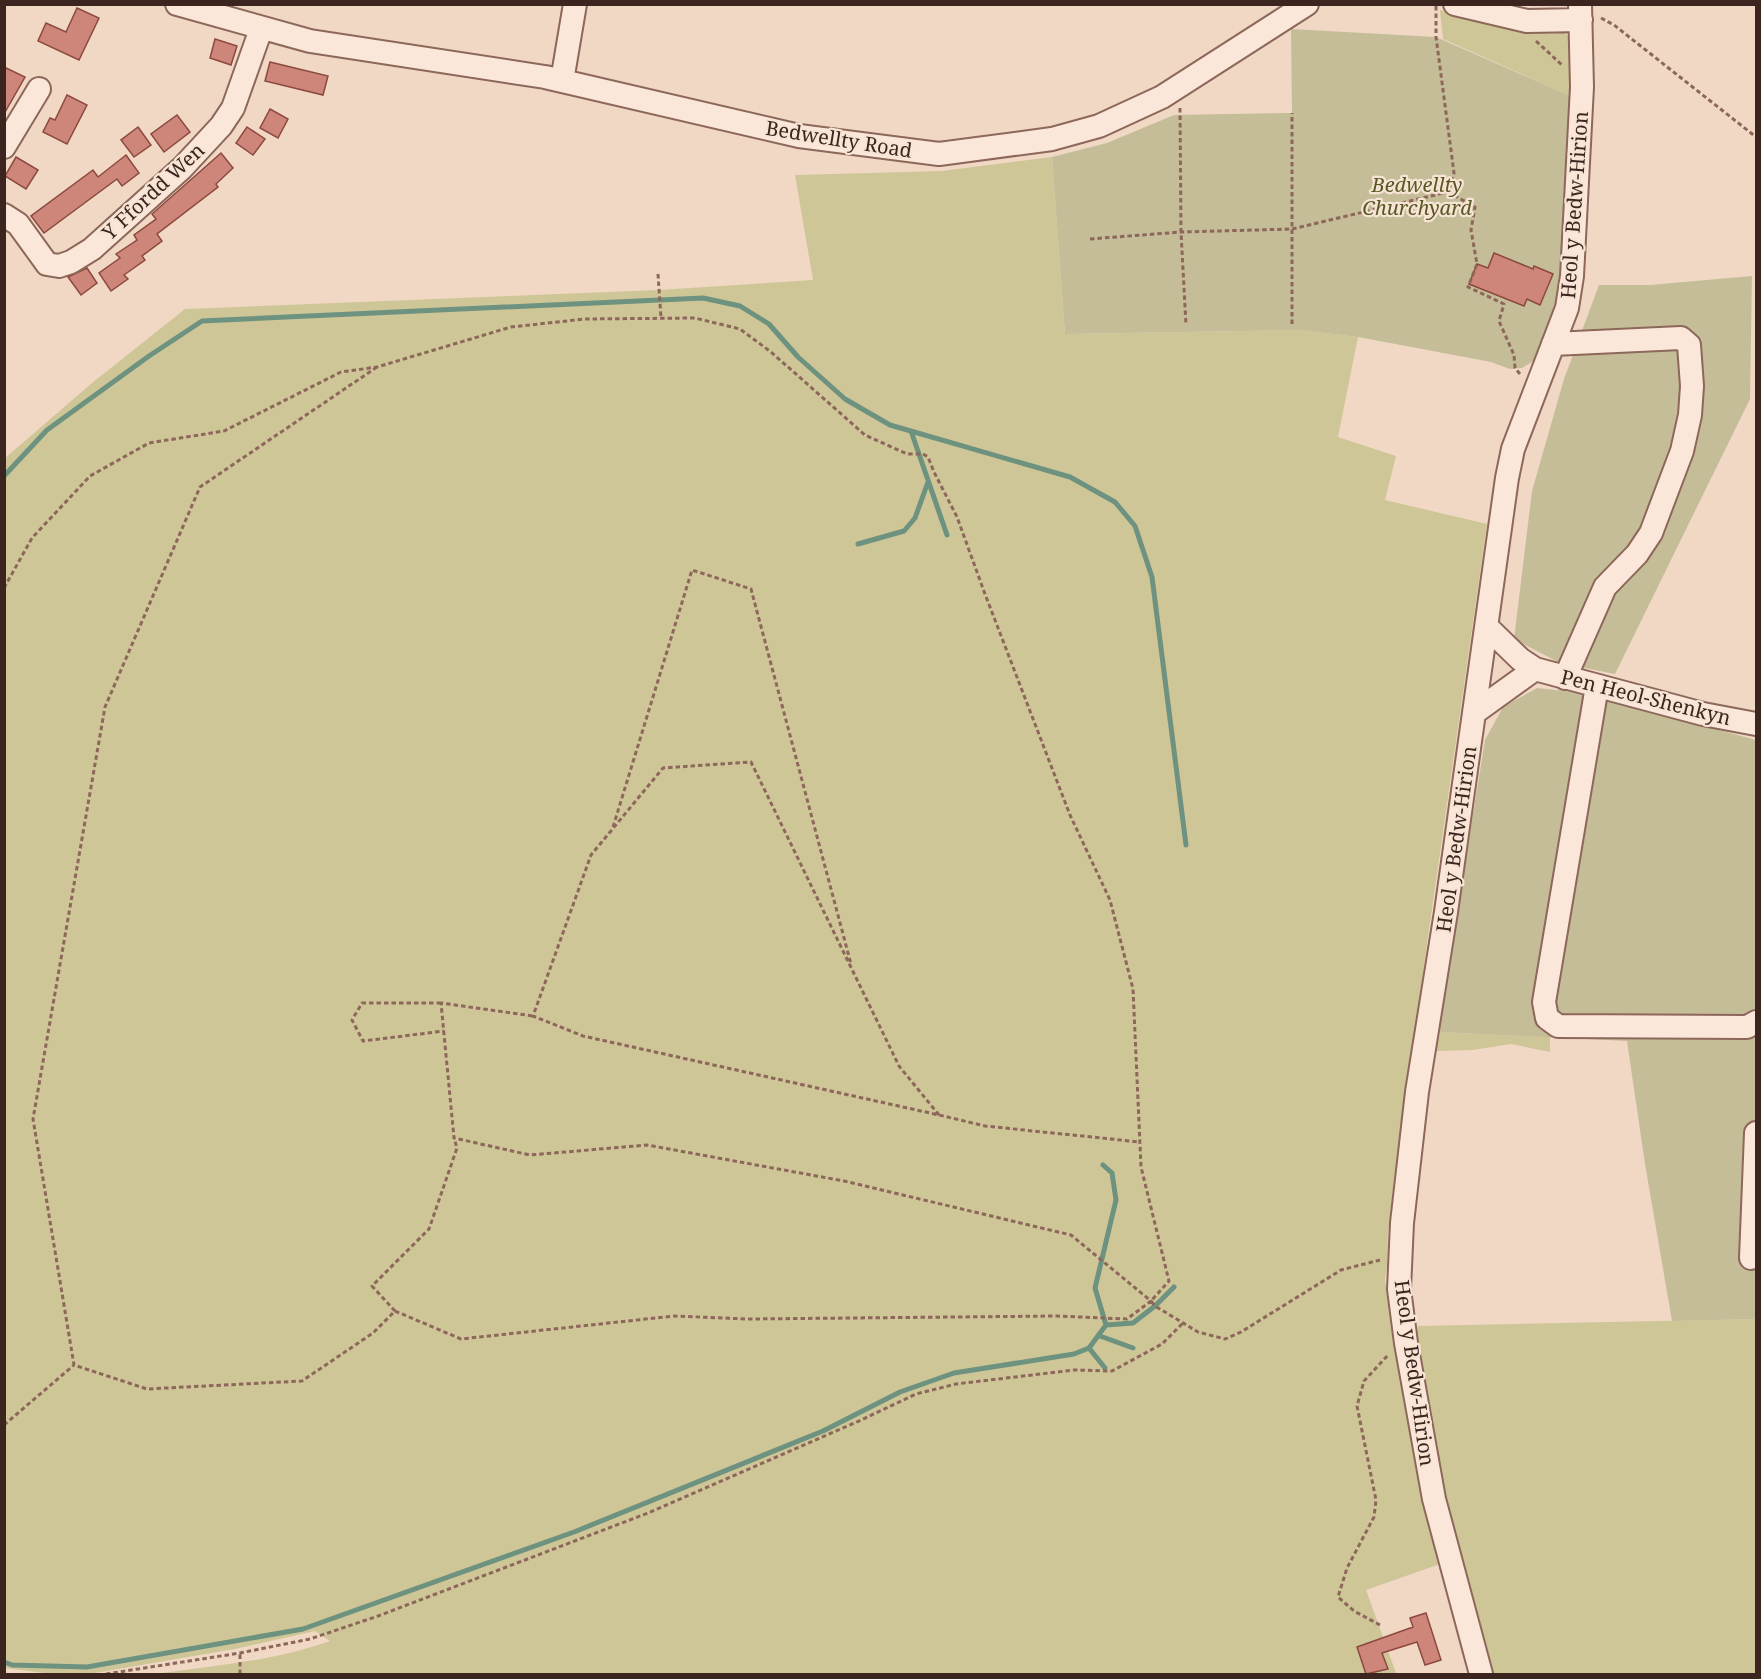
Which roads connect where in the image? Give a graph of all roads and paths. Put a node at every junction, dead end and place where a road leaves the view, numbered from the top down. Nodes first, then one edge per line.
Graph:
1 (177, 4) edge
2 (575, 4) edge
3 (1307, 4) edge
4 (1437, 4) edge
5 (1455, 4) edge
6 (1581, 13) edge
7 (261, 29) junction
8 (1535, 40) dead end
9 (562, 81) junction
10 (1582, 87) junction
11 (39, 89) dead end
12 (1292, 113) dead end
13 (1180, 115) dead end
14 (1756, 137) edge
15 (4, 147) edge
16 (1448, 192) junction
17 (4, 215) edge
18 (1292, 229) junction
19 (1181, 232) junction
20 (1090, 239) dead end
21 (658, 274) dead end
22 (661, 318) junction
23 (1292, 324) dead end
24 (1186, 325) dead end
25 (1553, 344) junction
26 (376, 367) junction
27 (1535, 390) junction
28 (4, 588) edge
29 (1487, 627) junction
30 (1536, 669) junction
31 (1565, 678) junction
32 (1597, 686) junction
33 (1474, 713) junction
34 (1756, 724) edge
35 (613, 829) junction
36 (854, 974) junction
37 (441, 1003) junction
38 (533, 1016) junction
39 (1756, 1022) edge
40 (444, 1031) junction
41 (939, 1115) junction
42 (1756, 1133) edge
43 (454, 1138) junction
44 (1140, 1142) junction
45 (1751, 1258) dead end
46 (1400, 1259) junction
47 (1151, 1301) junction
48 (395, 1311) junction
49 (1182, 1323) junction
50 (1406, 1343) junction
51 (74, 1365) junction
52 (4, 1425) edge
53 (1380, 1625) dead end
54 (240, 1653) junction
55 (106, 1674) edge
56 (240, 1674) edge
57 (1480, 1674) edge

1 - 7 street, Bedwellty Road
2 - 9 street
3 - 9 street, Bedwellty Road
4 - 16 path
5 - 6 street
6 - 10 street, Heol y Bedw-Hirion
6 - 14 path
7 - 9 street, Bedwellty Road
7 - 17 street, Y Ffordd Wen
8 - 10 path
10 - 25 street, Heol y Bedw-Hirion
11 - 15 street
12 - 18 path
13 - 19 path
16 - 18 path
16 - 27 path
18 - 19 path
18 - 23 path
19 - 20 path
19 - 24 path
21 - 22 path
22 - 26 path
22 - 44 path
25 - 27 street, Heol y Bedw-Hirion
25 - 31 street
26 - 28 path
26 - 51 path
27 - 29 street, Heol y Bedw-Hirion
29 - 30 street, Pen Heol-Shenkyn
29 - 33 street, Heol y Bedw-Hirion
30 - 31 street, Pen Heol-Shenkyn
30 - 33 street, Pen Heol-Shenkyn
31 - 32 street, Pen Heol-Shenkyn
32 - 34 street, Pen Heol-Shenkyn
32 - 39 street
33 - 46 street, Heol y Bedw-Hirion
35 - 36 path
35 - 36 path
35 - 38 path
36 - 41 path
37 - 38 path
37 - 40 path
37 - 40 path
38 - 41 path
40 - 43 path
41 - 44 path
42 - 45 street
43 - 47 path
43 - 48 path
44 - 47 path
46 - 49 path
46 - 50 street, Heol y Bedw-Hirion
47 - 48 path
47 - 49 path
48 - 51 path
49 - 54 path
50 - 53 path
50 - 57 street, Heol y Bedw-Hirion
51 - 52 path
54 - 55 path
54 - 56 path

